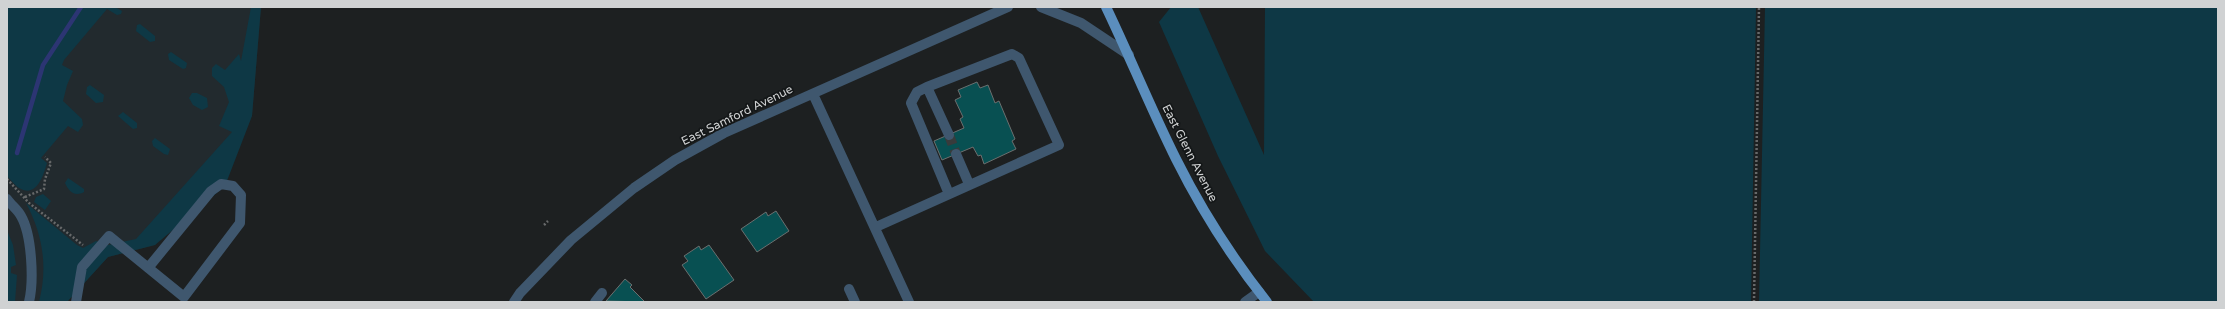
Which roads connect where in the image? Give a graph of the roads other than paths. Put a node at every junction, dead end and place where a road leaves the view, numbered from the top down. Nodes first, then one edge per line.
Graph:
1 (1008, 7) edge
2 (1041, 7) edge
3 (1106, 7) edge
4 (1129, 55) junction
5 (927, 87) junction
6 (813, 94) junction
7 (949, 135) tunnel mouth
8 (956, 154) tunnel mouth
9 (969, 184) junction
10 (949, 194) junction
11 (7, 199) edge
12 (876, 227) junction
13 (148, 268) junction
14 (849, 289) dead end
15 (1258, 292) junction
16 (602, 293) dead end
17 (182, 300) edge
18 (29, 302) edge
19 (76, 302) edge
20 (514, 302) edge
21 (595, 302) edge
22 (855, 302) edge
23 (909, 302) edge
24 (1244, 302) edge
25 (1267, 302) edge

1 - 6 street, East Samford Avenue
2 - 4 street
3 - 4 main road, East Glenn Avenue
4 - 15 main road, East Glenn Avenue
5 - 7 street
5 - 9 street
5 - 10 street
6 - 12 street
6 - 20 street, East Samford Avenue
8 - 9 street
9 - 10 street
10 - 12 street
11 - 18 street
12 - 23 street
13 - 17 street
13 - 17 street
13 - 19 street
14 - 22 street
15 - 24 street
15 - 25 main road, East Glenn Avenue
16 - 21 street

